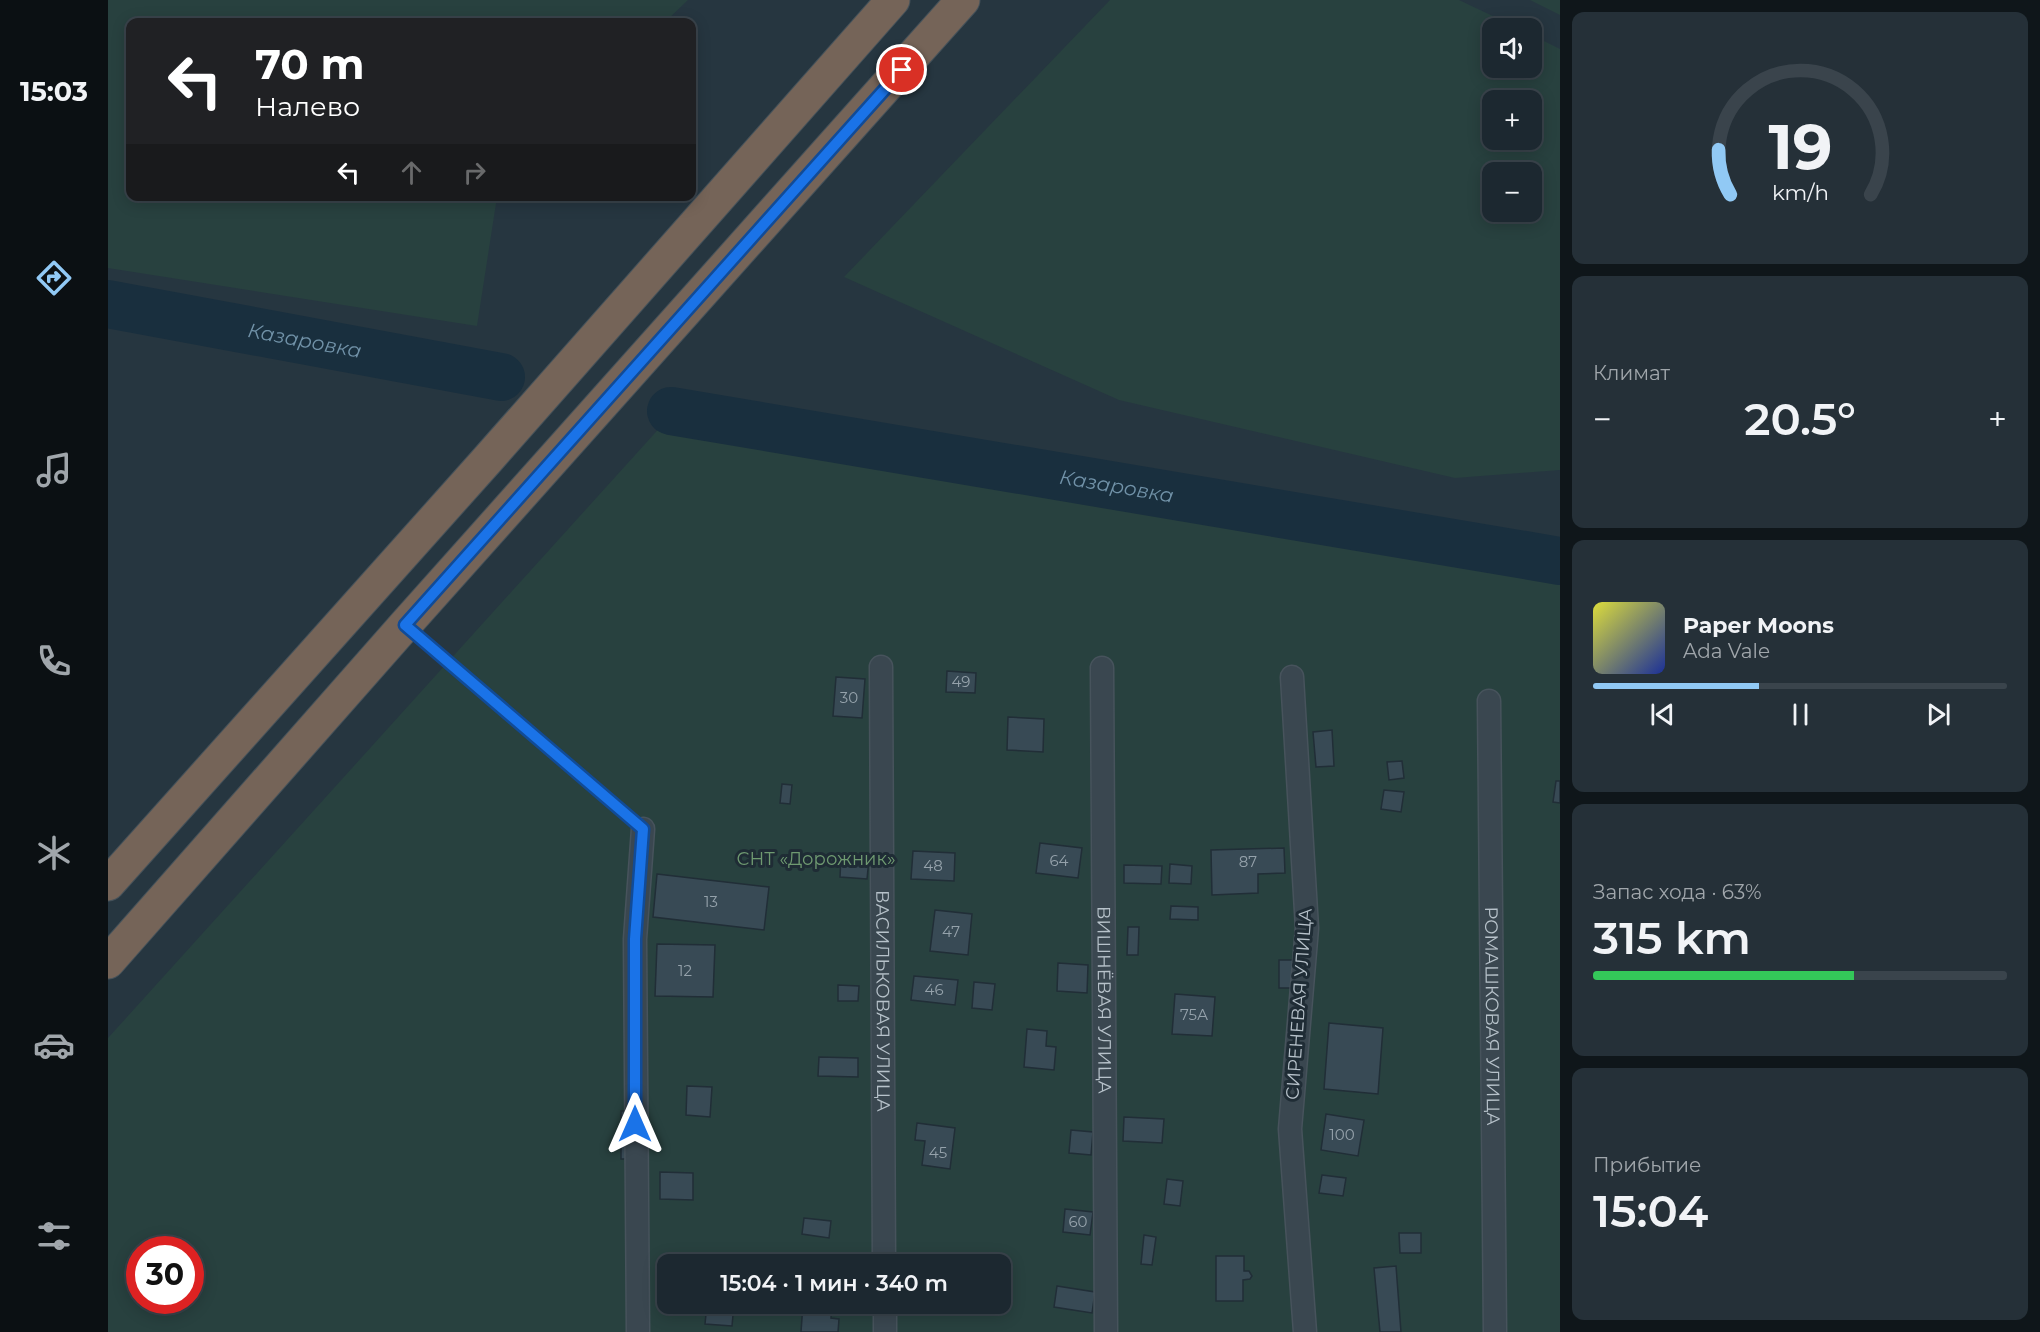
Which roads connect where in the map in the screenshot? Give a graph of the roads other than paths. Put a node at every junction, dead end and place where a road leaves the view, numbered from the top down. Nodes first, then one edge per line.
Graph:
1 (893, 0) edge
2 (963, 0) edge
3 (405, 625) junction
4 (881, 667) dead end
5 (1102, 668) dead end
6 (1292, 677) dead end
7 (1490, 701) dead end
8 (643, 829) joint
9 (108, 884) edge
10 (108, 962) edge
11 (884, 1254) edge
12 (885, 1314) edge
13 (638, 1332) edge
14 (885, 1332) edge
15 (1106, 1332) edge
16 (1305, 1332) edge
17 (1495, 1332) edge

1 - 9 highway
2 - 3 highway
3 - 8 lane
3 - 10 highway
4 - 11 street, ВАСИЛЬКОВАЯ УЛИЦА
5 - 15 street, ВИШНЁВАЯ УЛИЦА
6 - 16 street, СИРЕНЕВАЯ УЛИЦА
7 - 17 street, РОМАШКОВАЯ УЛИЦА
8 - 13 street
12 - 14 street

